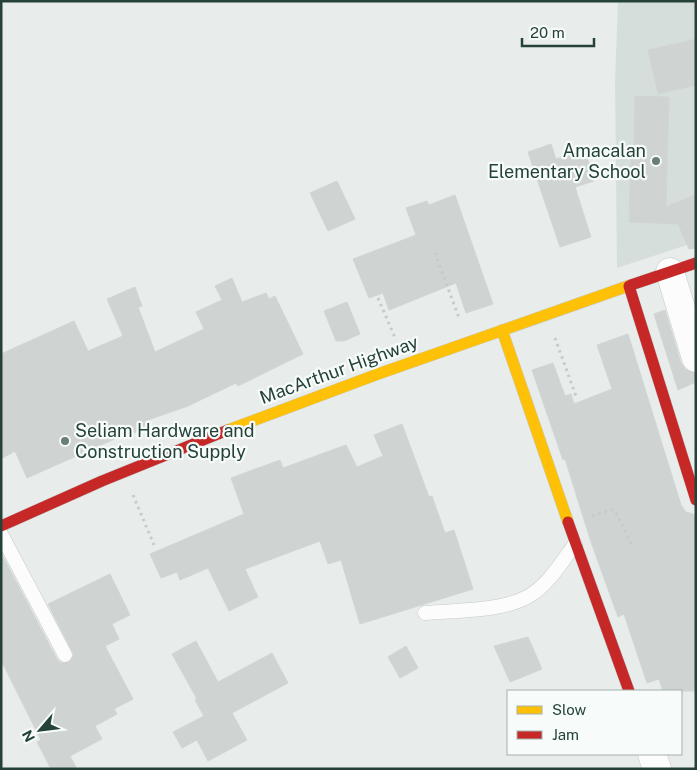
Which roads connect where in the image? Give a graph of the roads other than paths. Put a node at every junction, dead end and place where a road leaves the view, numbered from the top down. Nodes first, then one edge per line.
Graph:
1 (696, 263) edge
2 (670, 272) junction
3 (629, 286) junction
4 (502, 330) junction
5 (696, 358) edge
6 (696, 500) edge
7 (1, 526) edge
8 (1, 534) edge
9 (575, 544) junction
10 (425, 613) dead end
11 (65, 655) dead end
12 (629, 690) edge
13 (652, 755) edge
14 (657, 769) edge

1 - 2 main road, MacArthur Highway
2 - 3 main road, MacArthur Highway
2 - 5 street
3 - 4 main road, MacArthur Highway
3 - 6 main road
4 - 7 main road, MacArthur Highway
4 - 9 main road
8 - 11 lane
9 - 10 lane
9 - 12 main road
13 - 14 street

